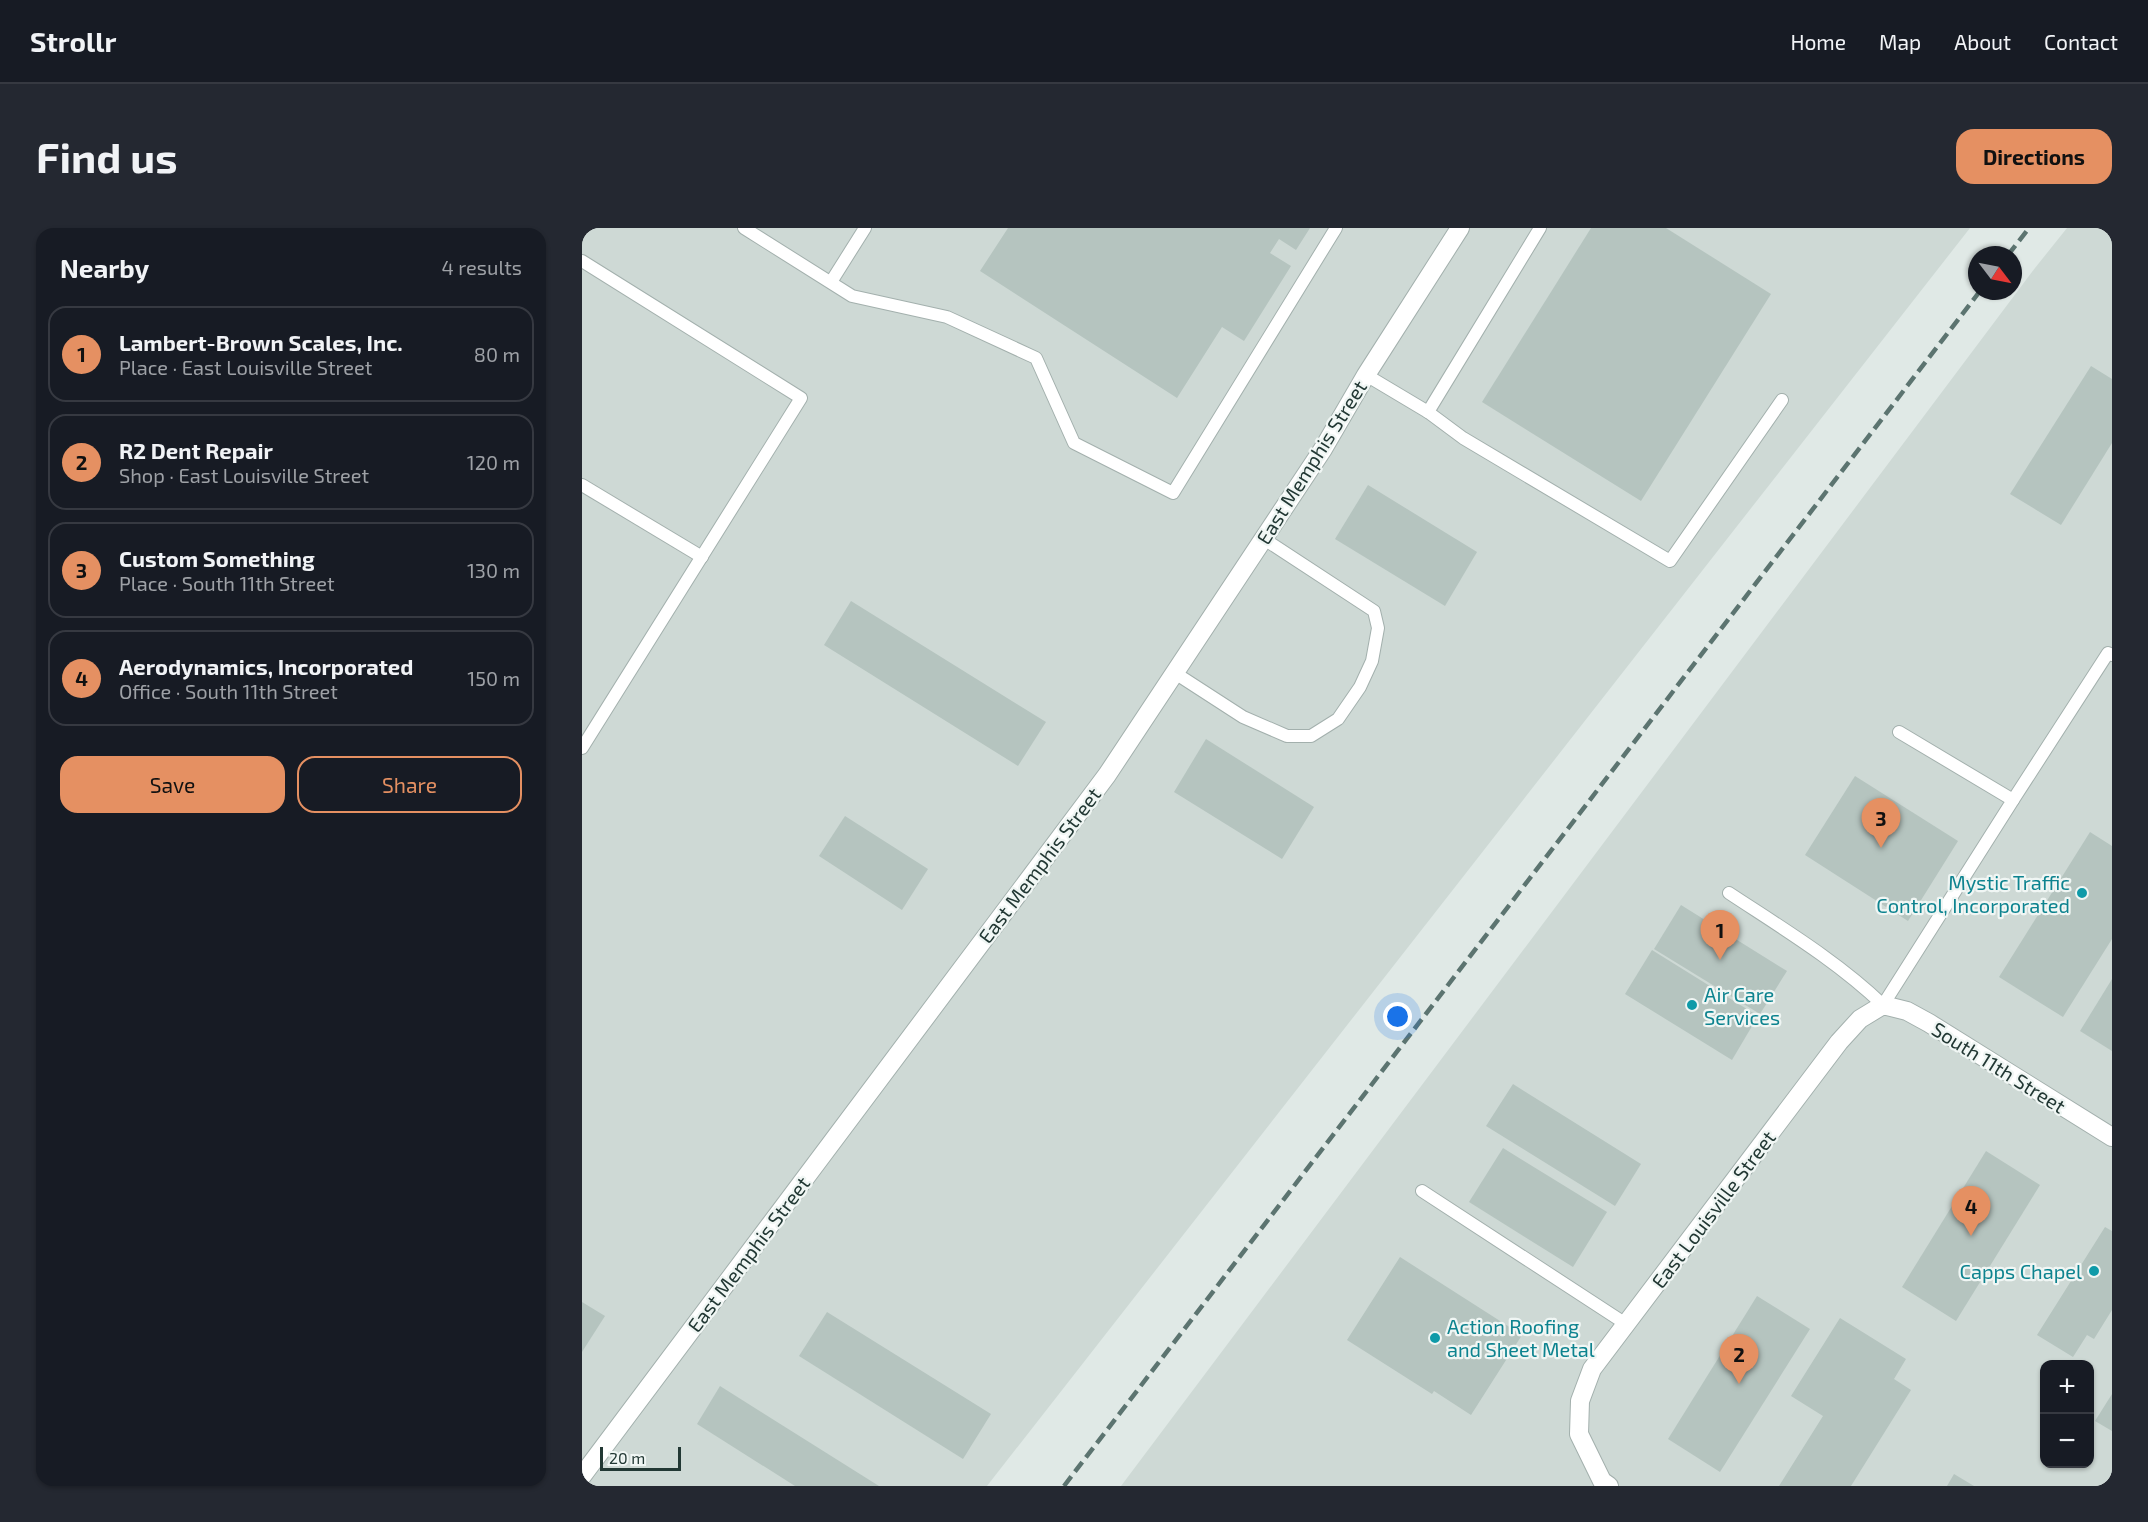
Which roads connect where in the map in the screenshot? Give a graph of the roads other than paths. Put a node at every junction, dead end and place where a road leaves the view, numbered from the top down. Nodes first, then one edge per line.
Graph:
1 (744, 228) edge
2 (865, 228) edge
3 (1336, 228) edge
4 (1460, 228) edge
5 (1540, 228) edge
6 (582, 261) edge
7 (831, 282) junction
8 (1366, 375) junction
9 (1782, 400) dead end
10 (1428, 412) junction
11 (582, 485) edge
12 (1264, 539) junction
13 (702, 556) junction
14 (2112, 655) edge
15 (1175, 673) junction
16 (1899, 732) dead end
17 (582, 748) edge
18 (2013, 800) junction
19 (1729, 893) dead end
20 (1883, 1005) junction
21 (2112, 1137) edge
22 (1422, 1191) dead end
23 (1626, 1324) junction
24 (582, 1476) edge
25 (1609, 1486) edge

1 - 7 lane
2 - 7 lane
3 - 7 lane
4 - 8 street, East Memphis Street
5 - 10 lane
6 - 13 lane
8 - 10 lane
8 - 12 street, East Memphis Street
9 - 10 lane
11 - 13 lane
12 - 15 street, East Memphis Street
12 - 15 lane
13 - 17 lane
14 - 18 lane
15 - 24 street, East Memphis Street
16 - 18 lane
18 - 20 lane
19 - 20 lane
20 - 21 street, South 11th Street
20 - 23 street, East Louisville Street
22 - 23 lane
23 - 25 street, East Louisville Street

